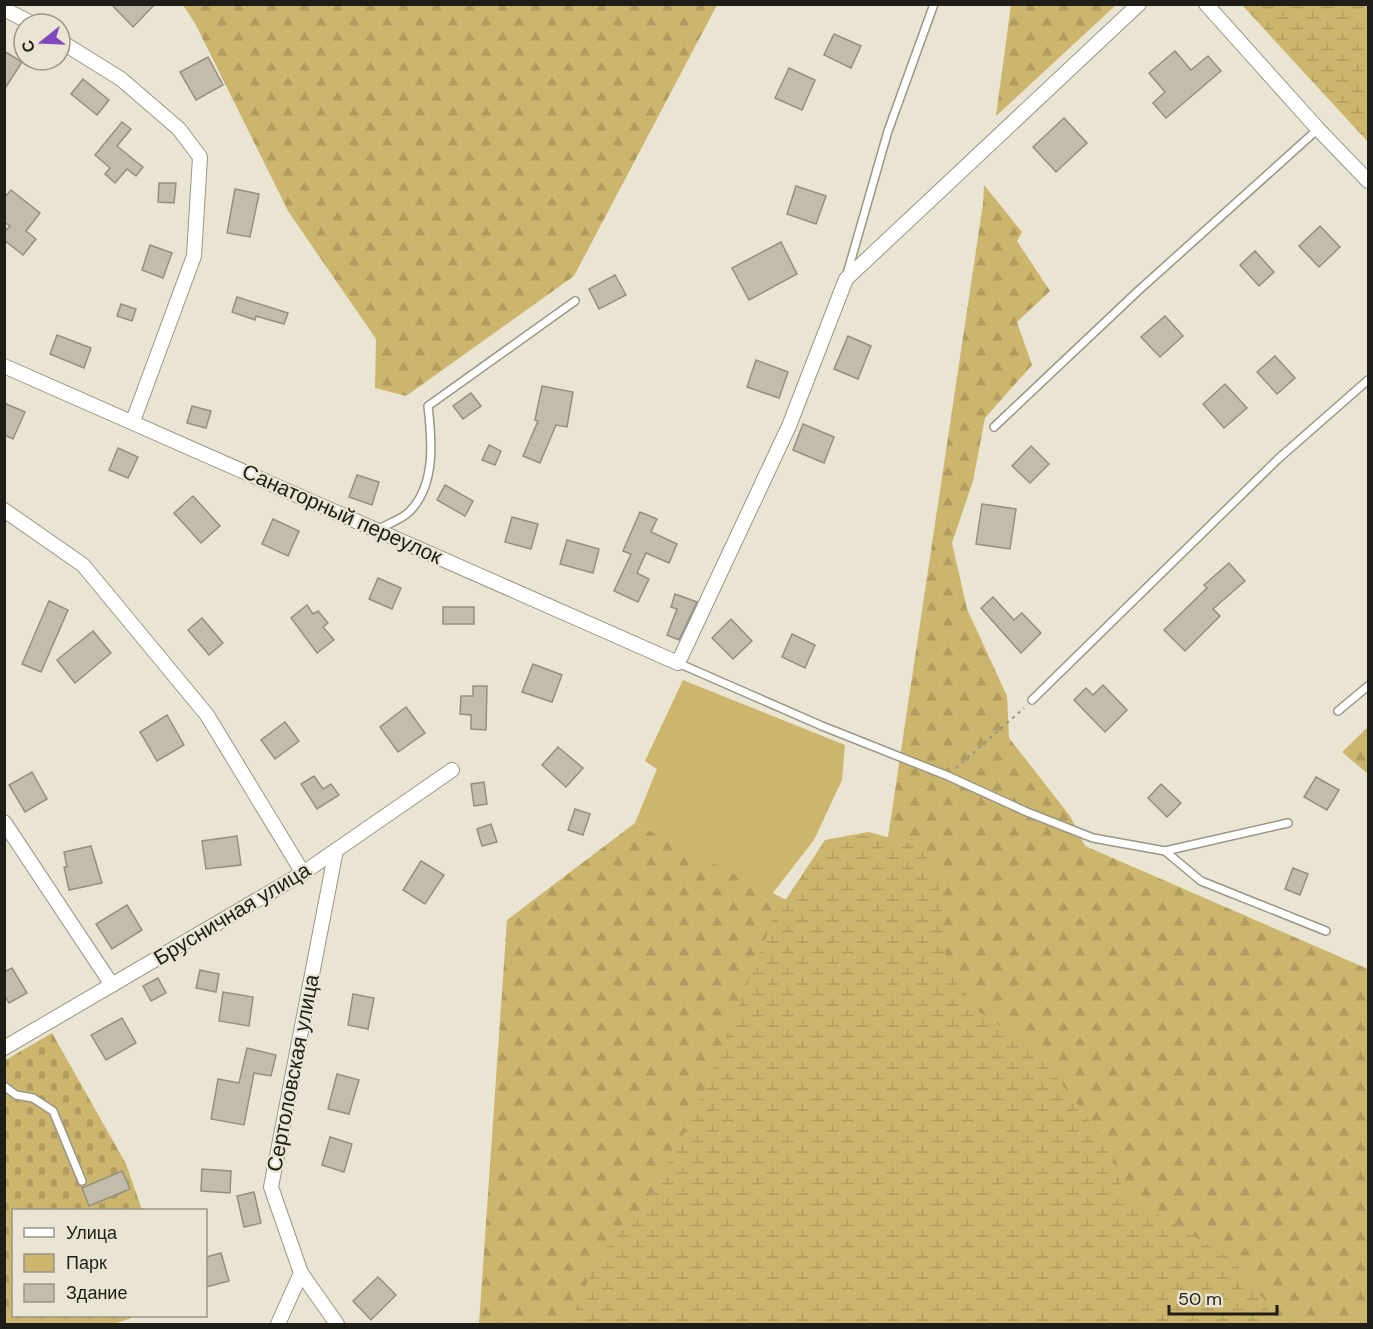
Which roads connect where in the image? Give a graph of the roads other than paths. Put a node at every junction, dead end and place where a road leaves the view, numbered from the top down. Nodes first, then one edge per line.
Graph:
1 (934, 4) edge
2 (1139, 4) edge
3 (1206, 4) edge
4 (72, 48) edge
5 (1318, 129) junction
6 (1368, 181) edge
7 (846, 279) junction
8 (575, 301) dead end
9 (4, 366) edge
10 (1368, 380) edge
11 (133, 421) junction
12 (994, 427) dead end
13 (4, 510) edge
14 (377, 530) junction
15 (678, 663) junction
16 (1368, 686) edge
17 (1032, 700) road end
18 (1338, 711) dead end
19 (452, 770) dead end
20 (4, 822) edge
21 (1288, 823) dead end
22 (336, 850) junction
23 (1165, 851) junction
24 (303, 873) junction
25 (1326, 930) dead end
26 (112, 985) junction
27 (4, 1048) edge
28 (4, 1086) edge
29 (82, 1181) dead end
30 (301, 1273) junction
31 (278, 1324) edge
32 (337, 1324) edge

1 - 7 lane
2 - 7 street
3 - 5 street
4 - 11 street
5 - 6 street
5 - 12 lane
7 - 15 street
8 - 14 lane
9 - 11 street, Санаторный переулок
10 - 17 lane
11 - 14 street, Санаторный переулок
13 - 24 street
14 - 15 street, Санаторный переулок
15 - 23 lane
16 - 18 lane
19 - 22 street, Брусничная улица
20 - 26 street
21 - 23 lane
22 - 24 street, Брусничная улица
22 - 30 street, Сертоловская улица
23 - 25 lane
24 - 26 street, Брусничная улица
26 - 27 street, Брусничная улица
28 - 29 lane
30 - 31 street
30 - 32 street, Сертоловская улица

